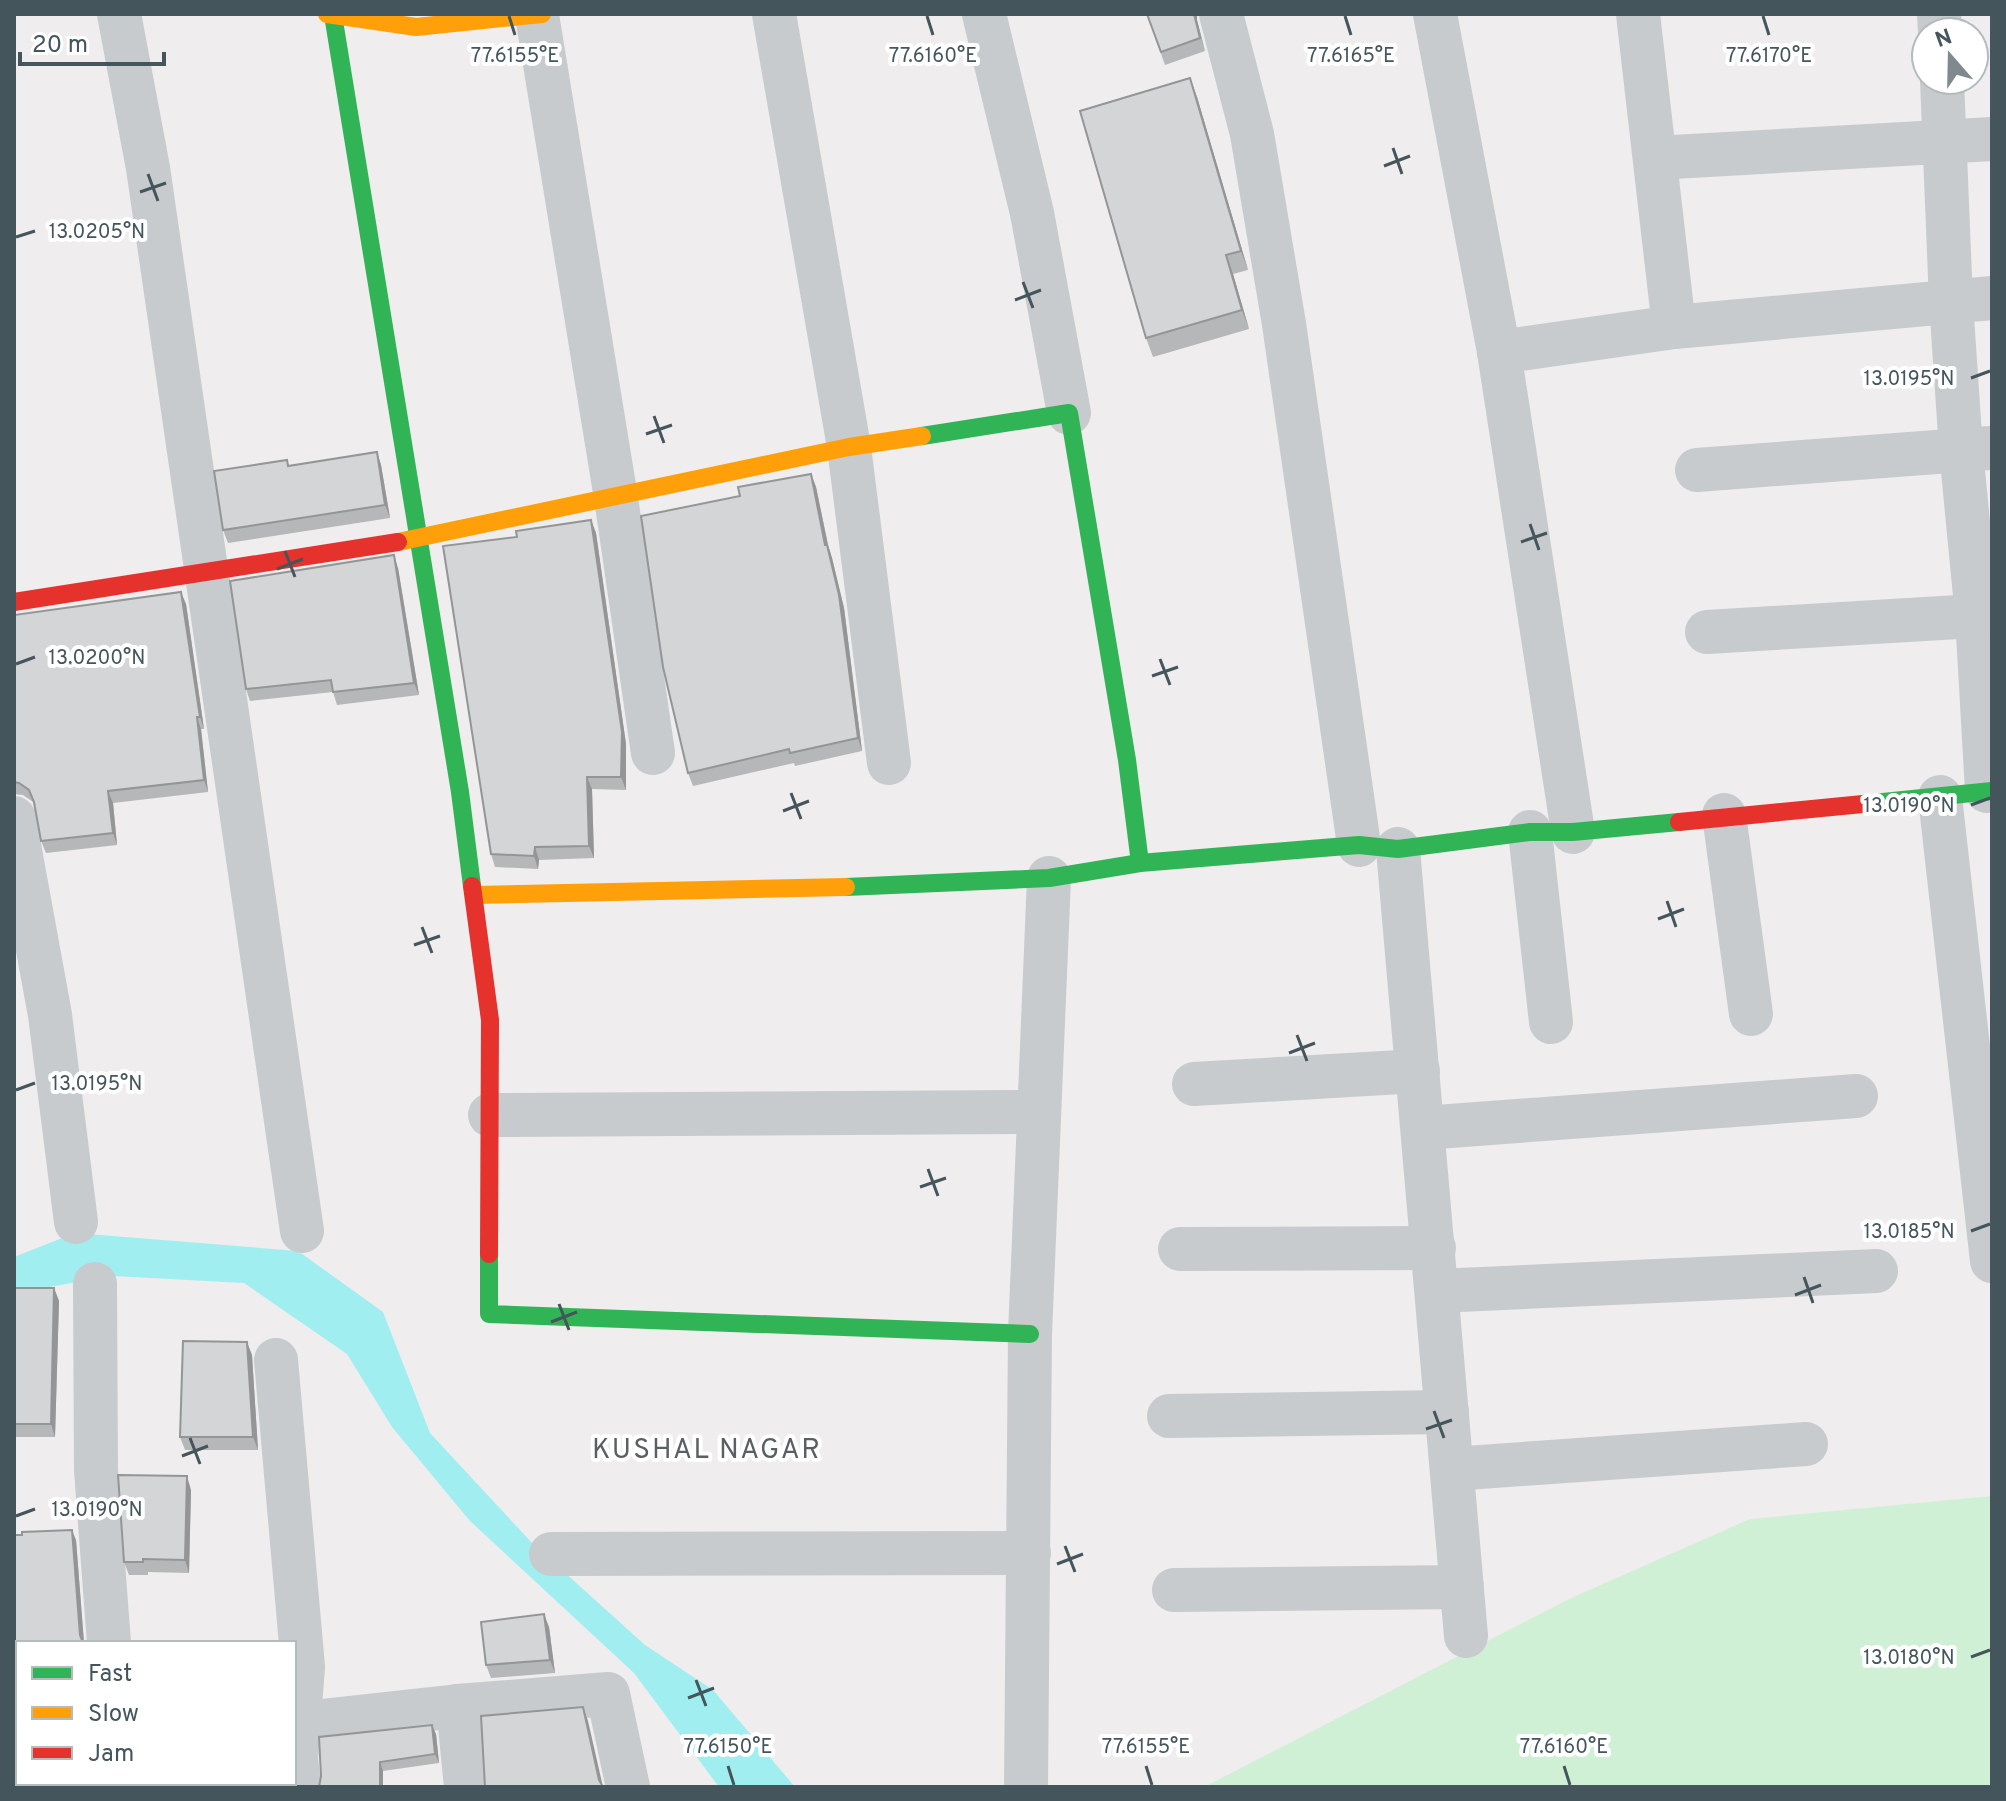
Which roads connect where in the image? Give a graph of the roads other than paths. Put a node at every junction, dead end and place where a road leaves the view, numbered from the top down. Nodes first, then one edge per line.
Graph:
1 (119, 14) edge
2 (327, 14) edge
3 (774, 14) edge
4 (984, 14) edge
5 (1221, 14) edge
6 (1435, 14) edge
7 (1638, 14) edge
8 (333, 15) edge
9 (540, 15) edge
10 (1943, 96) edge
11 (1992, 139) edge
12 (1944, 141) junction
13 (1655, 158) junction
14 (1972, 300) edge
15 (1674, 327) junction
16 (1499, 352) junction
17 (1069, 413) junction
18 (849, 447) junction
19 (1977, 449) edge
20 (1697, 470) dead end
21 (616, 498) junction
22 (419, 539) junction
23 (206, 573) junction
24 (14, 602) edge
25 (1985, 615) edge
26 (1707, 632) dead end
27 (653, 753) dead end
28 (889, 763) dead end
29 (1990, 791) edge
30 (1940, 797) junction
31 (1724, 815) junction
32 (14, 818) edge
33 (1530, 832) junction
34 (1573, 832) junction
35 (1379, 847) junction
36 (1140, 863) junction
37 (1049, 878) junction
38 (475, 895) junction
39 (1751, 1014) dead end
40 (1551, 1022) dead end
41 (1418, 1071) junction
42 (1194, 1084) dead end
43 (1856, 1096) dead end
44 (1038, 1112) junction
45 (490, 1115) junction
46 (1423, 1128) junction
47 (76, 1222) dead end
48 (302, 1231) dead end
49 (1180, 1249) dead end
50 (1992, 1261) edge
51 (1435, 1270) junction
52 (1876, 1271) dead end
53 (95, 1284) dead end
54 (1030, 1334) junction
55 (276, 1360) dead end
56 (1447, 1412) junction
57 (1169, 1416) dead end
58 (1806, 1444) dead end
59 (1452, 1469) junction
60 (1029, 1553) junction
61 (551, 1554) dead end
62 (1462, 1587) junction
63 (1174, 1590) dead end
64 (1466, 1636) dead end
65 (109, 1641) edge
66 (458, 1706) junction
67 (296, 1724) edge
68 (299, 1787) edge
69 (466, 1787) edge
70 (628, 1787) edge
71 (1026, 1787) edge

1 - 23 street
2 - 8 street
3 - 18 street
4 - 17 street
5 - 35 street
6 - 16 street
7 - 13 street
8 - 9 street
8 - 22 street
9 - 21 street
10 - 12 street
11 - 12 street
12 - 13 street
12 - 14 street
13 - 15 street
14 - 15 street
14 - 19 street
15 - 16 street
16 - 34 street
17 - 18 street
17 - 36 street
18 - 21 street
18 - 28 street
19 - 20 street
19 - 25 street
21 - 22 street
21 - 27 street
22 - 23 street
22 - 38 street
23 - 24 street
23 - 48 street
25 - 26 street
25 - 29 street
29 - 30 street
30 - 31 street
30 - 50 street
31 - 34 street
31 - 39 street
32 - 47 street
33 - 34 street
33 - 35 street
33 - 40 street
35 - 36 street
35 - 41 street
36 - 37 street
37 - 38 street
37 - 44 street
38 - 45 street
41 - 42 street
41 - 46 street
43 - 46 street
44 - 45 street
44 - 54 street
45 - 54 street
46 - 51 street
49 - 51 street
51 - 52 street
51 - 56 street
53 - 65 street
54 - 60 street
55 - 67 street
56 - 57 street
56 - 59 street
58 - 59 street
59 - 62 street
60 - 61 street
60 - 71 street
62 - 63 street
62 - 64 street
66 - 67 street
66 - 69 street
66 - 70 street
67 - 68 street

